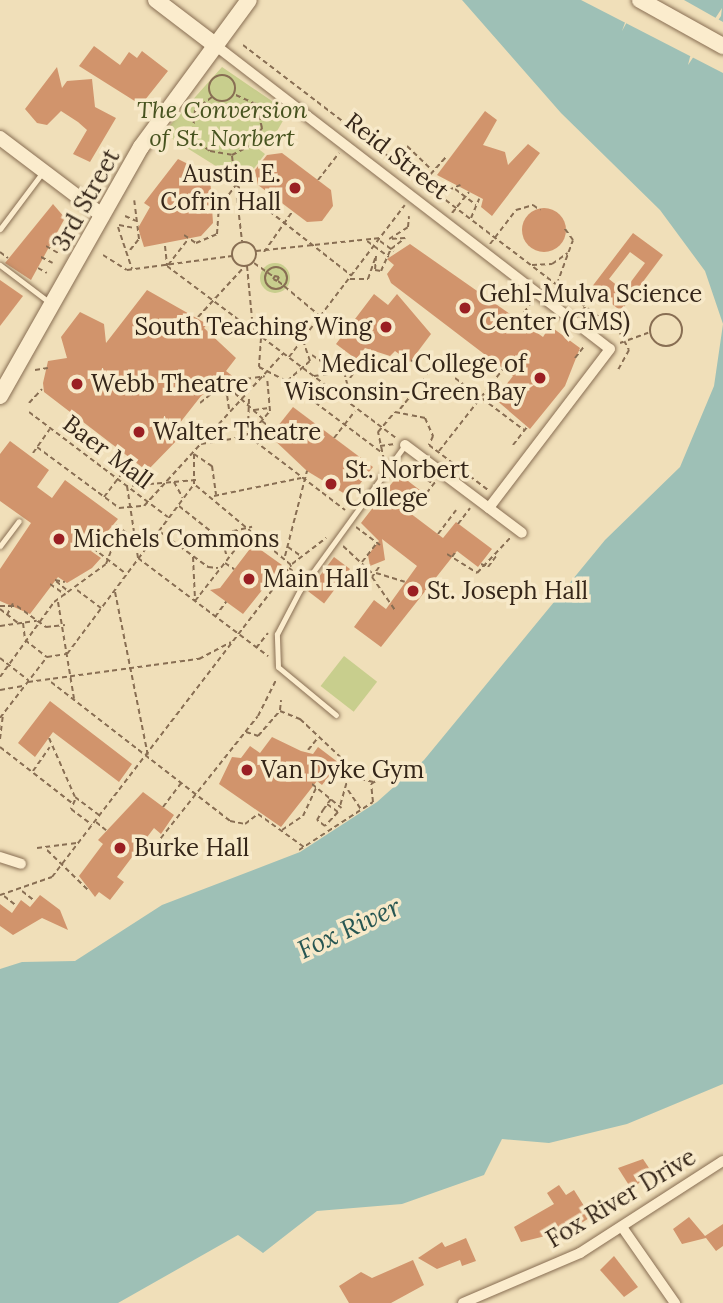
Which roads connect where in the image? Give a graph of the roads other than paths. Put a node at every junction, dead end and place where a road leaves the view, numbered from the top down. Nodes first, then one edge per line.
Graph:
1 (156, 0) edge
2 (248, 0) edge
3 (640, 0) edge
4 (215, 45) junction
5 (723, 46) edge
6 (0, 138) edge
7 (44, 171) junction
8 (103, 216) junction
9 (0, 229) edge
10 (0, 265) edge
11 (53, 305) junction
12 (0, 396) edge
13 (405, 444) joint
14 (489, 508) junction
15 (19, 522) dead end
16 (520, 531) road end
17 (0, 546) edge
18 (335, 715) dead end
19 (0, 857) edge
20 (21, 864) dead end
21 (723, 1161) edge
22 (622, 1227) junction
23 (463, 1303) edge
24 (675, 1303) edge

1 - 4 main road, Reid Street
2 - 4 main road, 3rd Street
3 - 5 main road
4 - 8 main road, 3rd Street
4 - 14 street, Reid Street
6 - 7 street
7 - 8 street
7 - 9 lane
8 - 11 main road, 3rd Street
10 - 11 lane
11 - 12 main road, 3rd Street
13 - 14 street
13 - 18 lane
14 - 16 street
15 - 17 lane
19 - 20 street
21 - 22 street, Fox River Drive
22 - 23 street, Fox River Drive
22 - 24 street

